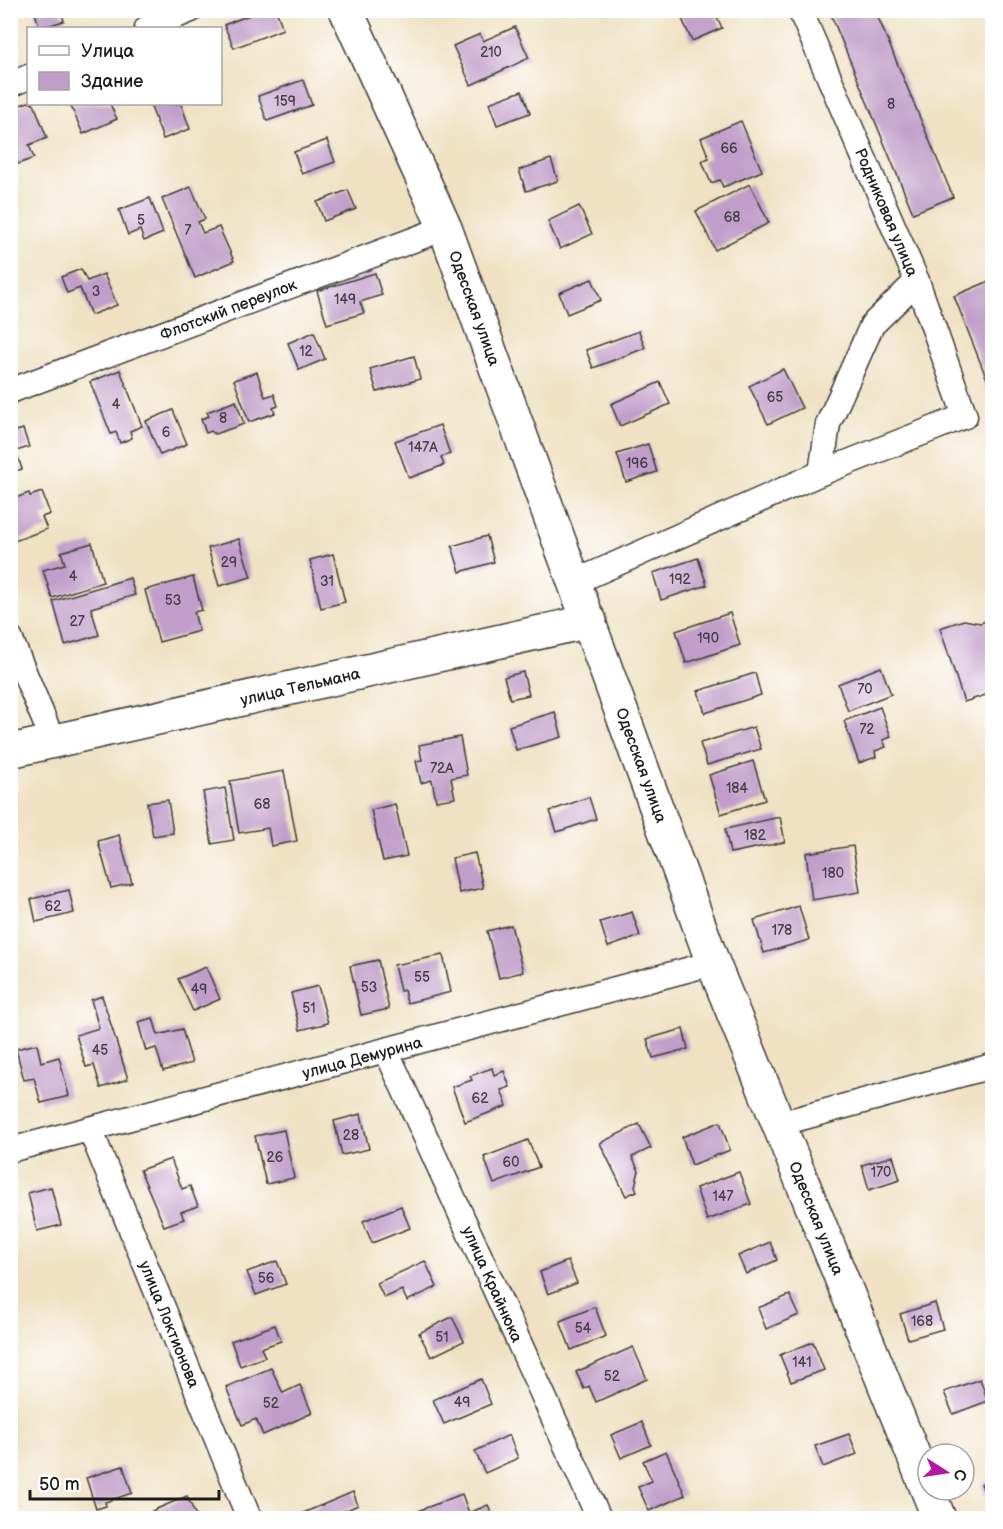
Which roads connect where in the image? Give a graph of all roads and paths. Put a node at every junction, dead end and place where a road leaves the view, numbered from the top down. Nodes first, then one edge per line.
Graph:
1 (191, 10) edge
2 (346, 10) edge
3 (800, 10) edge
4 (149, 27) edge
5 (27, 77) edge
6 (10, 85) edge
7 (445, 228) junction
8 (917, 281) junction
9 (10, 391) edge
10 (821, 473) junction
11 (575, 582) junction
12 (590, 621) junction
13 (10, 638) edge
14 (52, 741) junction
15 (10, 751) edge
16 (713, 963) junction
17 (386, 1050) junction
18 (993, 1066) edge
19 (779, 1124) junction
20 (90, 1129) junction
21 (10, 1150) edge
22 (249, 1518) edge
23 (599, 1518) edge
24 (939, 1518) edge

1 - 4 street
2 - 7 main road, Одесская улица
3 - 8 street, Родниковая улица
5 - 6 street
7 - 9 street, Флотский переулок
7 - 11 main road, Одесская улица
8 - 10 street
8 - 10 street, Родниковая улица
10 - 11 street
11 - 12 main road, Одесская улица
12 - 14 main road, улица Тельмана
12 - 16 main road, Одесская улица
13 - 14 street
14 - 15 main road, улица Тельмана
16 - 17 street, улица Демурина
16 - 19 main road, Одесская улица
17 - 20 street, улица Демурина
17 - 23 street, улица Крайнюка
18 - 19 street
19 - 24 main road, Одесская улица
20 - 21 street, улица Демурина
20 - 22 street, улица Локтионова

